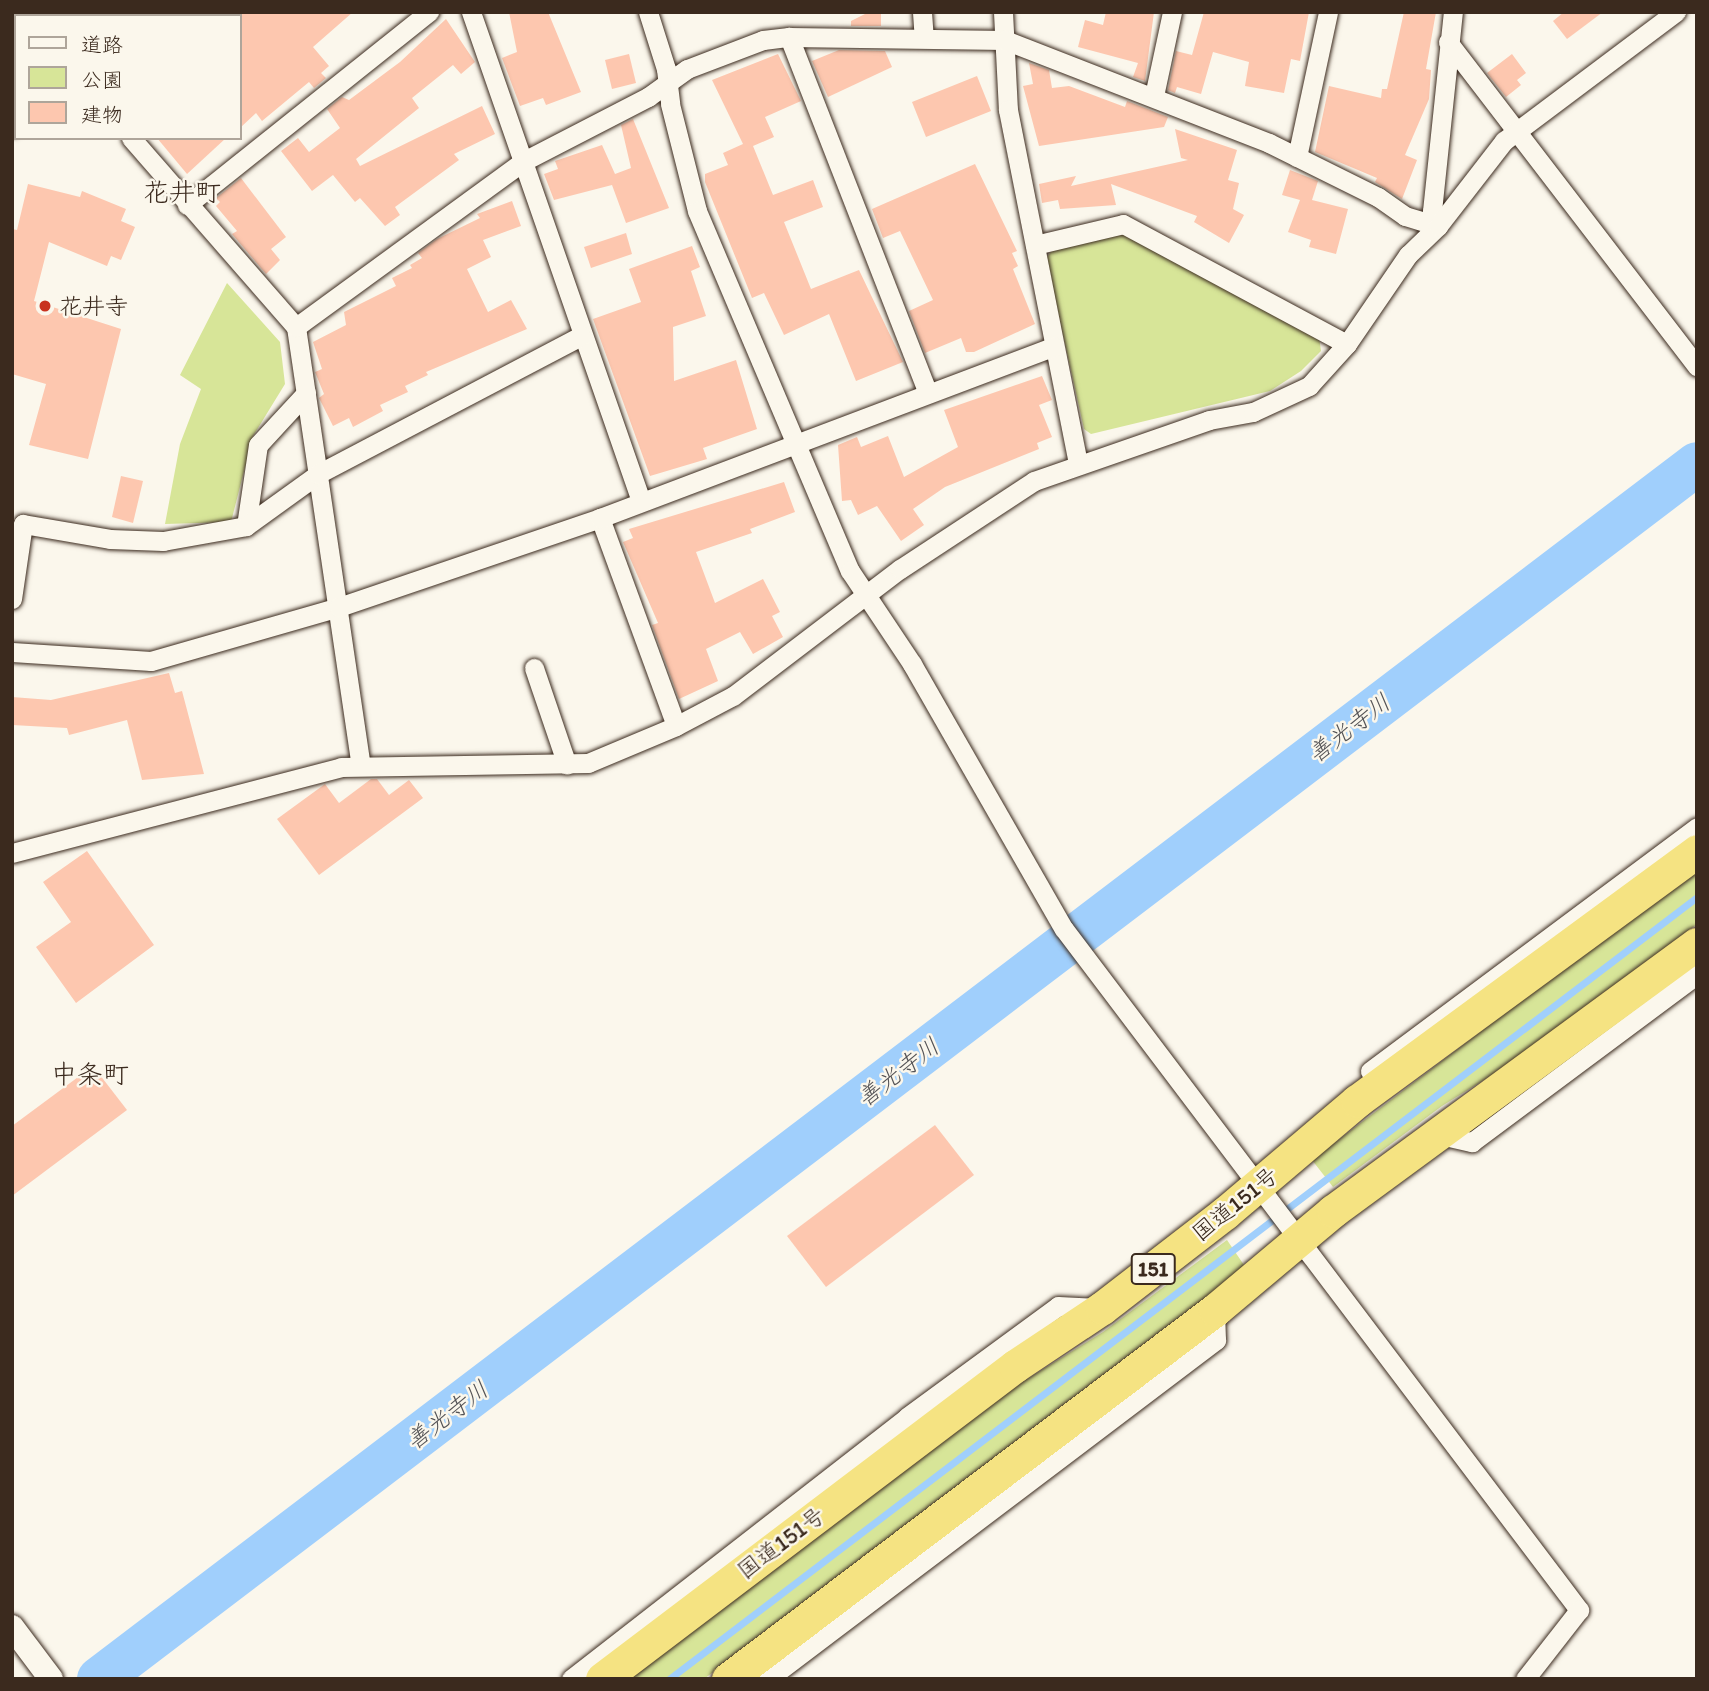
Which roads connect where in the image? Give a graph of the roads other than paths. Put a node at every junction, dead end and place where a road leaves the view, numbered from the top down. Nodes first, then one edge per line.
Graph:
1 (429, 12) edge
2 (471, 12) edge
3 (648, 12) edge
4 (922, 12) edge
5 (1003, 12) edge
6 (1172, 12) edge
7 (1328, 12) edge
8 (1453, 12) edge
9 (1676, 12) edge
10 (789, 37) junction
11 (924, 38) junction
12 (1005, 40) junction
13 (1448, 42) junction
14 (668, 82) junction
15 (1154, 96) junction
16 (1516, 129) junction
17 (133, 140) edge
18 (1297, 157) junction
19 (524, 161) junction
20 (187, 205) junction
21 (1438, 226) junction
22 (1035, 245) junction
23 (296, 327) junction
24 (581, 336) junction
25 (1346, 344) junction
26 (1054, 346) junction
27 (1697, 367) edge
28 (927, 391) junction
29 (306, 393) junction
30 (797, 444) junction
31 (1078, 463) junction
32 (318, 474) junction
33 (641, 501) junction
34 (600, 518) junction
35 (246, 526) junction
36 (867, 597) junction
37 (12, 599) edge
38 (339, 607) junction
39 (12, 652) edge
40 (534, 668) dead end
41 (676, 726) junction
42 (361, 765) junction
43 (567, 765) junction
44 (1697, 827) edge
45 (1697, 851) edge
46 (12, 853) edge
47 (1697, 943) edge
48 (1697, 974) edge
49 (1357, 1101) junction
50 (1436, 1134) junction
51 (1258, 1185) junction
52 (1300, 1241) junction
53 (1102, 1308) junction
54 (1215, 1310) junction
55 (12, 1628) edge
56 (51, 1679) edge
57 (571, 1679) edge
58 (602, 1679) edge
59 (728, 1679) edge
60 (768, 1679) edge
61 (1525, 1679) edge

1 - 20 street
2 - 19 street
3 - 14 street
4 - 11 street
5 - 12 street
6 - 15 street
7 - 18 street
8 - 13 street
9 - 16 street
10 - 11 street
10 - 14 street
10 - 28 street
11 - 12 street
12 - 15 street
12 - 22 street
13 - 16 street
13 - 21 street
14 - 19 street
14 - 30 street
15 - 18 street
16 - 21 street
16 - 27 street
17 - 20 street
18 - 21 street
19 - 23 street
19 - 24 street
20 - 23 street
21 - 25 street
22 - 25 street
22 - 26 street
23 - 29 street
24 - 32 street
24 - 33 street
25 - 31 street
26 - 28 street
26 - 31 street
28 - 30 street
29 - 32 street
29 - 35 street
30 - 33 street
30 - 36 street
31 - 36 street
32 - 35 street
32 - 38 street
33 - 34 street
34 - 38 street
34 - 41 street
35 - 37 street
36 - 41 street
36 - 51 street
38 - 39 street
38 - 42 street
40 - 43 street
41 - 43 street
42 - 43 street
42 - 46 street
44 - 49 street
45 - 49 highway, 国道151号 / 151
47 - 50 highway
48 - 50 street
49 - 51 highway, 国道151号 / 151
50 - 52 highway
51 - 52 street
51 - 53 highway, 国道151号 / 151
52 - 54 highway
52 - 61 street
53 - 57 street
53 - 58 highway, 国道151号 / 151
54 - 59 highway
54 - 60 street
55 - 56 street

